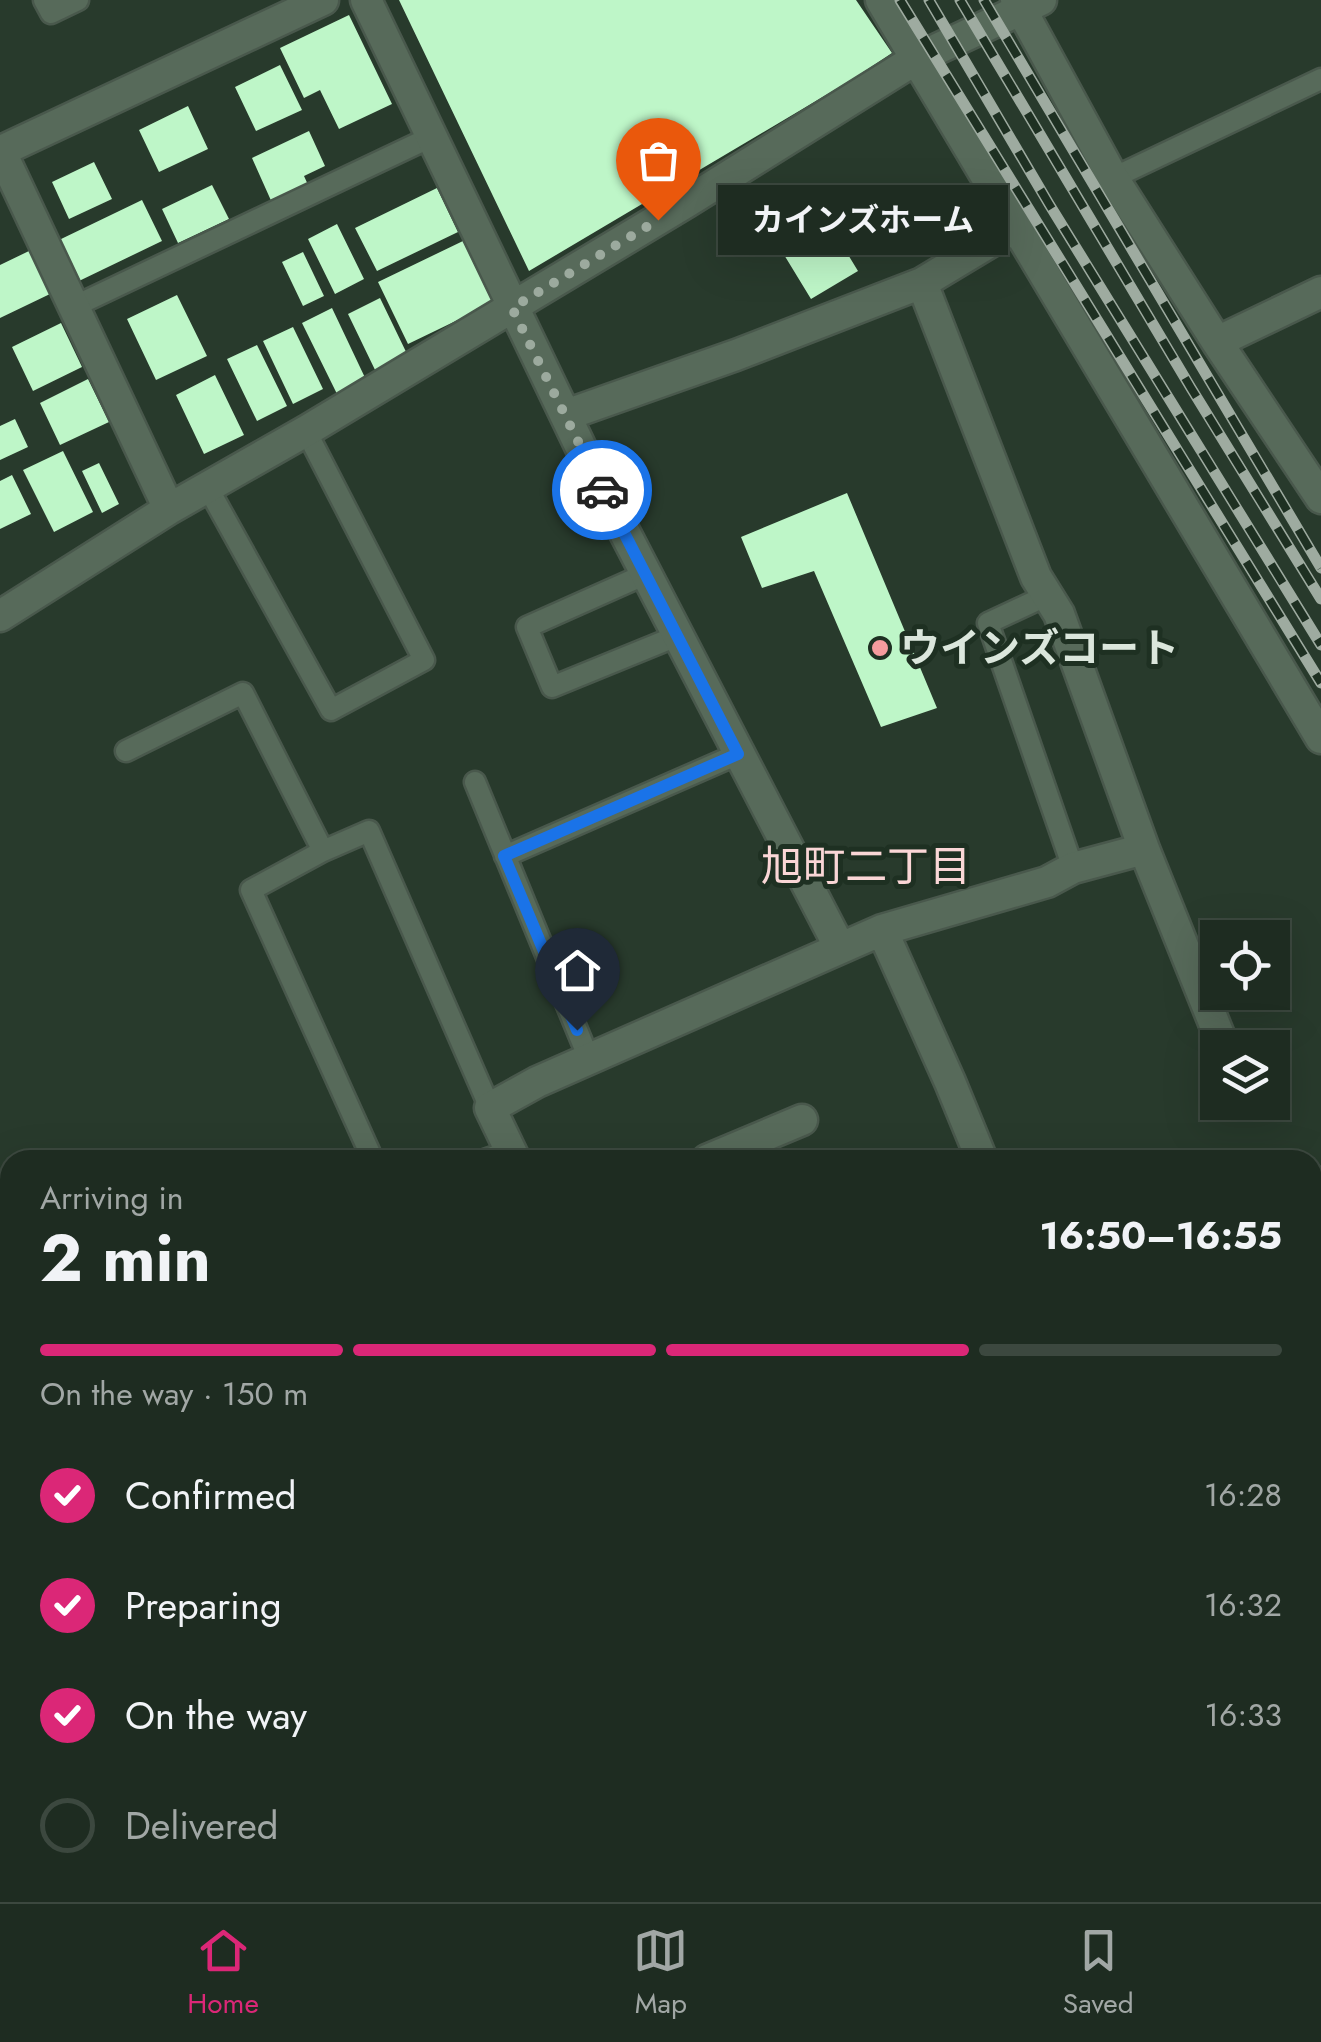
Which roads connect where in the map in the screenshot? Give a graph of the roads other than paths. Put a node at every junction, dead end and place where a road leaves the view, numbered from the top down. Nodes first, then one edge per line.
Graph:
1 (44, 0) edge
2 (78, 0) edge
3 (322, 0) edge
4 (366, 0) edge
5 (881, 0) edge
6 (1026, 3) edge
7 (916, 59) junction
8 (1321, 79) edge
9 (431, 137) junction
10 (0, 151) edge
11 (1113, 178) junction
12 (1015, 227) junction
13 (922, 283) junction
14 (1321, 292) edge
15 (73, 307) junction
16 (512, 308) junction
17 (1217, 342) junction
18 (566, 416) junction
19 (306, 431) junction
20 (208, 488) junction
21 (1321, 498) edge
22 (169, 510) junction
23 (646, 574) junction
24 (1048, 595) junction
25 (1, 611) edge
26 (677, 636) junction
27 (1321, 738) edge
28 (126, 752) dead end
29 (738, 754) junction
30 (474, 782) dead end
31 (1144, 849) junction
32 (323, 851) junction
33 (504, 856) junction
34 (1073, 868) junction
35 (882, 930) junction
36 (840, 948) junction
37 (1218, 1030) edge
38 (589, 1059) junction
39 (490, 1108) junction
40 (802, 1120) dead end
41 (369, 1150) edge
42 (501, 1150) edge
43 (731, 1150) edge
44 (978, 1150) edge

1 - 2 lane
3 - 10 street
4 - 9 street
5 - 7 street
6 - 7 street
6 - 11 street
7 - 12 street
7 - 16 street
8 - 11 lane
9 - 15 lane
9 - 16 street
10 - 15 street
11 - 17 street
12 - 13 street
12 - 27 street
13 - 18 street
13 - 24 street
14 - 17 street
15 - 22 street
16 - 18 street
16 - 19 street
17 - 21 street
18 - 23 street
19 - 20 street
19 - 20 lane
20 - 22 street
22 - 25 street
23 - 26 street
23 - 26 lane
24 - 31 street
24 - 34 lane
26 - 29 street
28 - 32 lane
29 - 33 lane
29 - 36 street
30 - 33 lane
31 - 34 street
31 - 37 street
32 - 39 lane
32 - 41 lane
33 - 38 lane
34 - 35 street
35 - 36 street
35 - 44 street
36 - 38 street
38 - 39 street
39 - 42 street
40 - 43 street

